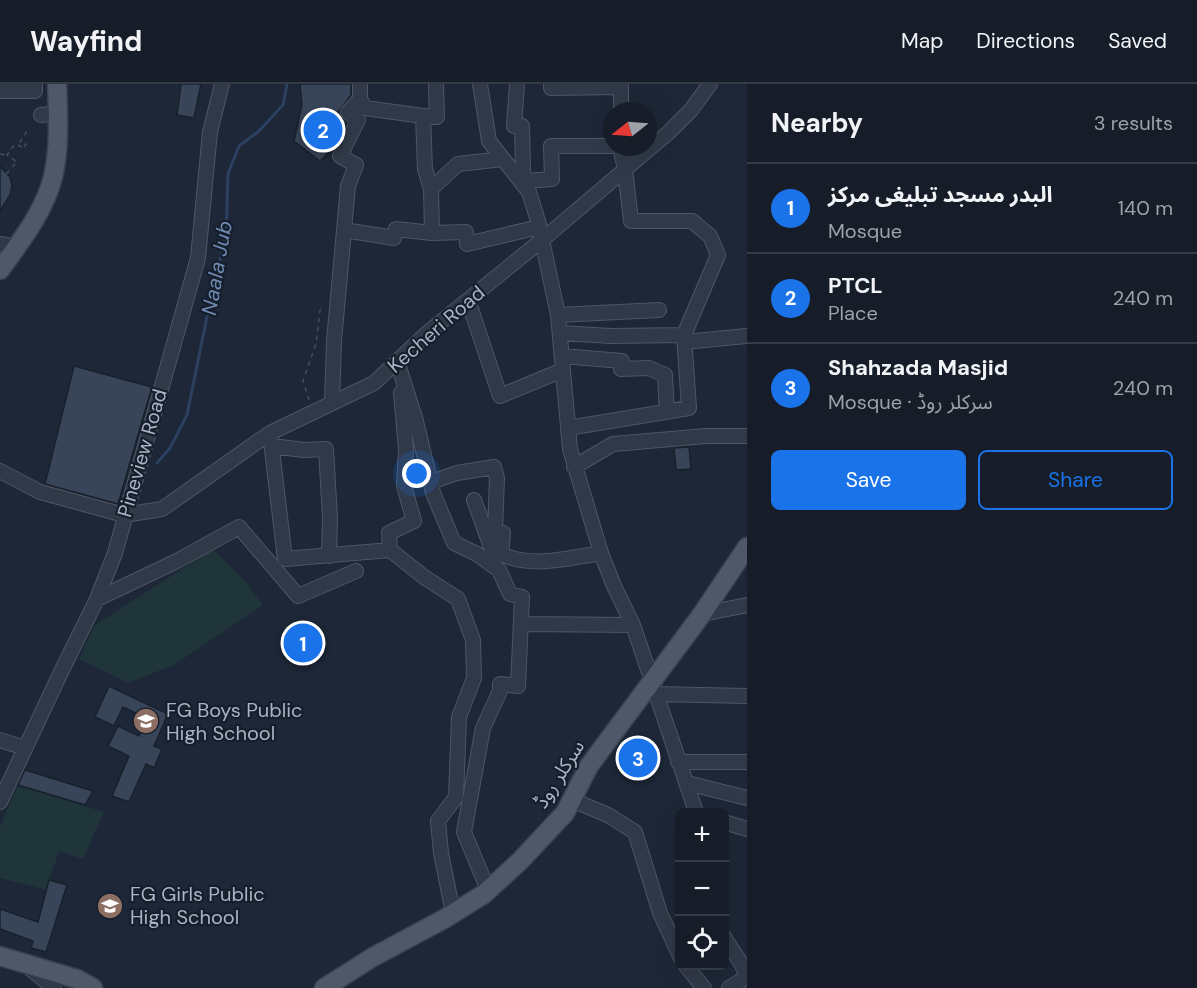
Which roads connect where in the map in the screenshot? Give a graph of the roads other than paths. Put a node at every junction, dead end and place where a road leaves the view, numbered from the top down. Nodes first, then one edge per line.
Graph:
1 (35, 84) edge
2 (57, 84) edge
3 (222, 84) edge
4 (360, 84) edge
5 (436, 84) edge
6 (480, 84) edge
7 (517, 84) edge
8 (551, 84) edge
9 (710, 84) edge
10 (621, 86) edge
11 (0, 91) edge
12 (360, 99) junction
13 (621, 102) edge
14 (423, 116) junction
15 (603, 146) edge
16 (622, 156) edge
17 (503, 159) junction
18 (625, 169) junction
19 (527, 187) junction
20 (431, 189) junction
21 (344, 230) junction
22 (432, 233) junction
23 (541, 233) junction
24 (8, 245) edge
25 (0, 270) edge
26 (468, 300) junction
27 (658, 310) dead end
28 (558, 315) junction
29 (560, 333) junction
30 (747, 336) edge
31 (684, 338) junction
32 (397, 361) junction
33 (562, 363) junction
34 (332, 403) junction
35 (667, 412) junction
36 (568, 428) junction
37 (747, 435) edge
38 (271, 439) junction
39 (574, 466) junction
40 (0, 471) edge
41 (431, 483) junction
42 (474, 500) dead end
43 (124, 514) junction
44 (747, 547) edge
45 (390, 550) junction
46 (601, 553) junction
47 (501, 555) junction
48 (329, 556) junction
49 (356, 571) dead end
50 (97, 599) junction
51 (747, 605) edge
52 (702, 614) junction
53 (522, 624) junction
54 (633, 625) junction
55 (653, 688) junction
56 (747, 696) edge
57 (0, 740) edge
58 (25, 748) junction
59 (678, 762) junction
60 (747, 762) edge
61 (687, 783) junction
62 (747, 798) edge
63 (572, 800) junction
64 (0, 802) edge
65 (694, 808) edge
66 (729, 824) edge
67 (747, 830) edge
68 (488, 890) junction
69 (453, 913) junction
70 (729, 944) edge
71 (675, 945) edge
72 (0, 956) edge
73 (26, 965) junction
74 (690, 970) edge
75 (746, 970) edge
76 (54, 988) edge
77 (93, 988) edge
78 (324, 988) edge
79 (704, 988) edge
80 (729, 988) edge

1 - 11 street
2 - 24 main road
3 - 43 street, Pineview Road
4 - 12 street
5 - 14 street
6 - 17 street
7 - 19 street
8 - 10 street
9 - 18 street, Kecheri Road
10 - 13 street
12 - 14 street
12 - 21 street
14 - 20 street
15 - 19 street
16 - 18 street
17 - 19 street
17 - 20 street
18 - 23 street, Kecheri Road
18 - 31 street
19 - 23 street
20 - 22 street
21 - 22 street
21 - 34 street
22 - 23 street
23 - 26 street, Kecheri Road
23 - 28 street
24 - 25 main road
26 - 32 street, Kecheri Road
26 - 33 street
27 - 28 street
28 - 29 street
29 - 31 street
29 - 33 street
30 - 31 street
31 - 35 street
32 - 34 street, Kecheri Road
32 - 41 street
32 - 45 street
33 - 35 street
33 - 36 street
34 - 38 street, Kecheri Road
35 - 36 street
36 - 39 street
37 - 39 street
38 - 43 street, Kecheri Road
38 - 48 street
38 - 48 street
39 - 46 street
40 - 43 street
41 - 47 street
41 - 53 street
42 - 47 street
43 - 50 street, Pineview Road
44 - 52 main road, سرکلر روڈ
45 - 48 street
45 - 69 street
46 - 47 street
46 - 54 street
49 - 50 street
50 - 58 street, Pineview Road
51 - 52 street
52 - 55 main road, سرکلر روڈ
53 - 54 street
53 - 68 street
54 - 55 street
55 - 56 street
55 - 59 street
55 - 63 main road, سرکلر روڈ
57 - 58 street
58 - 64 street, Pineview Road
59 - 60 street
59 - 61 street
61 - 62 street
61 - 65 street
63 - 68 main road, سرکلر روڈ
63 - 71 street
66 - 67 street
68 - 69 main road, سرکلر روڈ
69 - 78 main road, سرکلر روڈ
70 - 75 street
72 - 73 main road
73 - 76 street
73 - 77 main road
74 - 79 street
75 - 80 street

